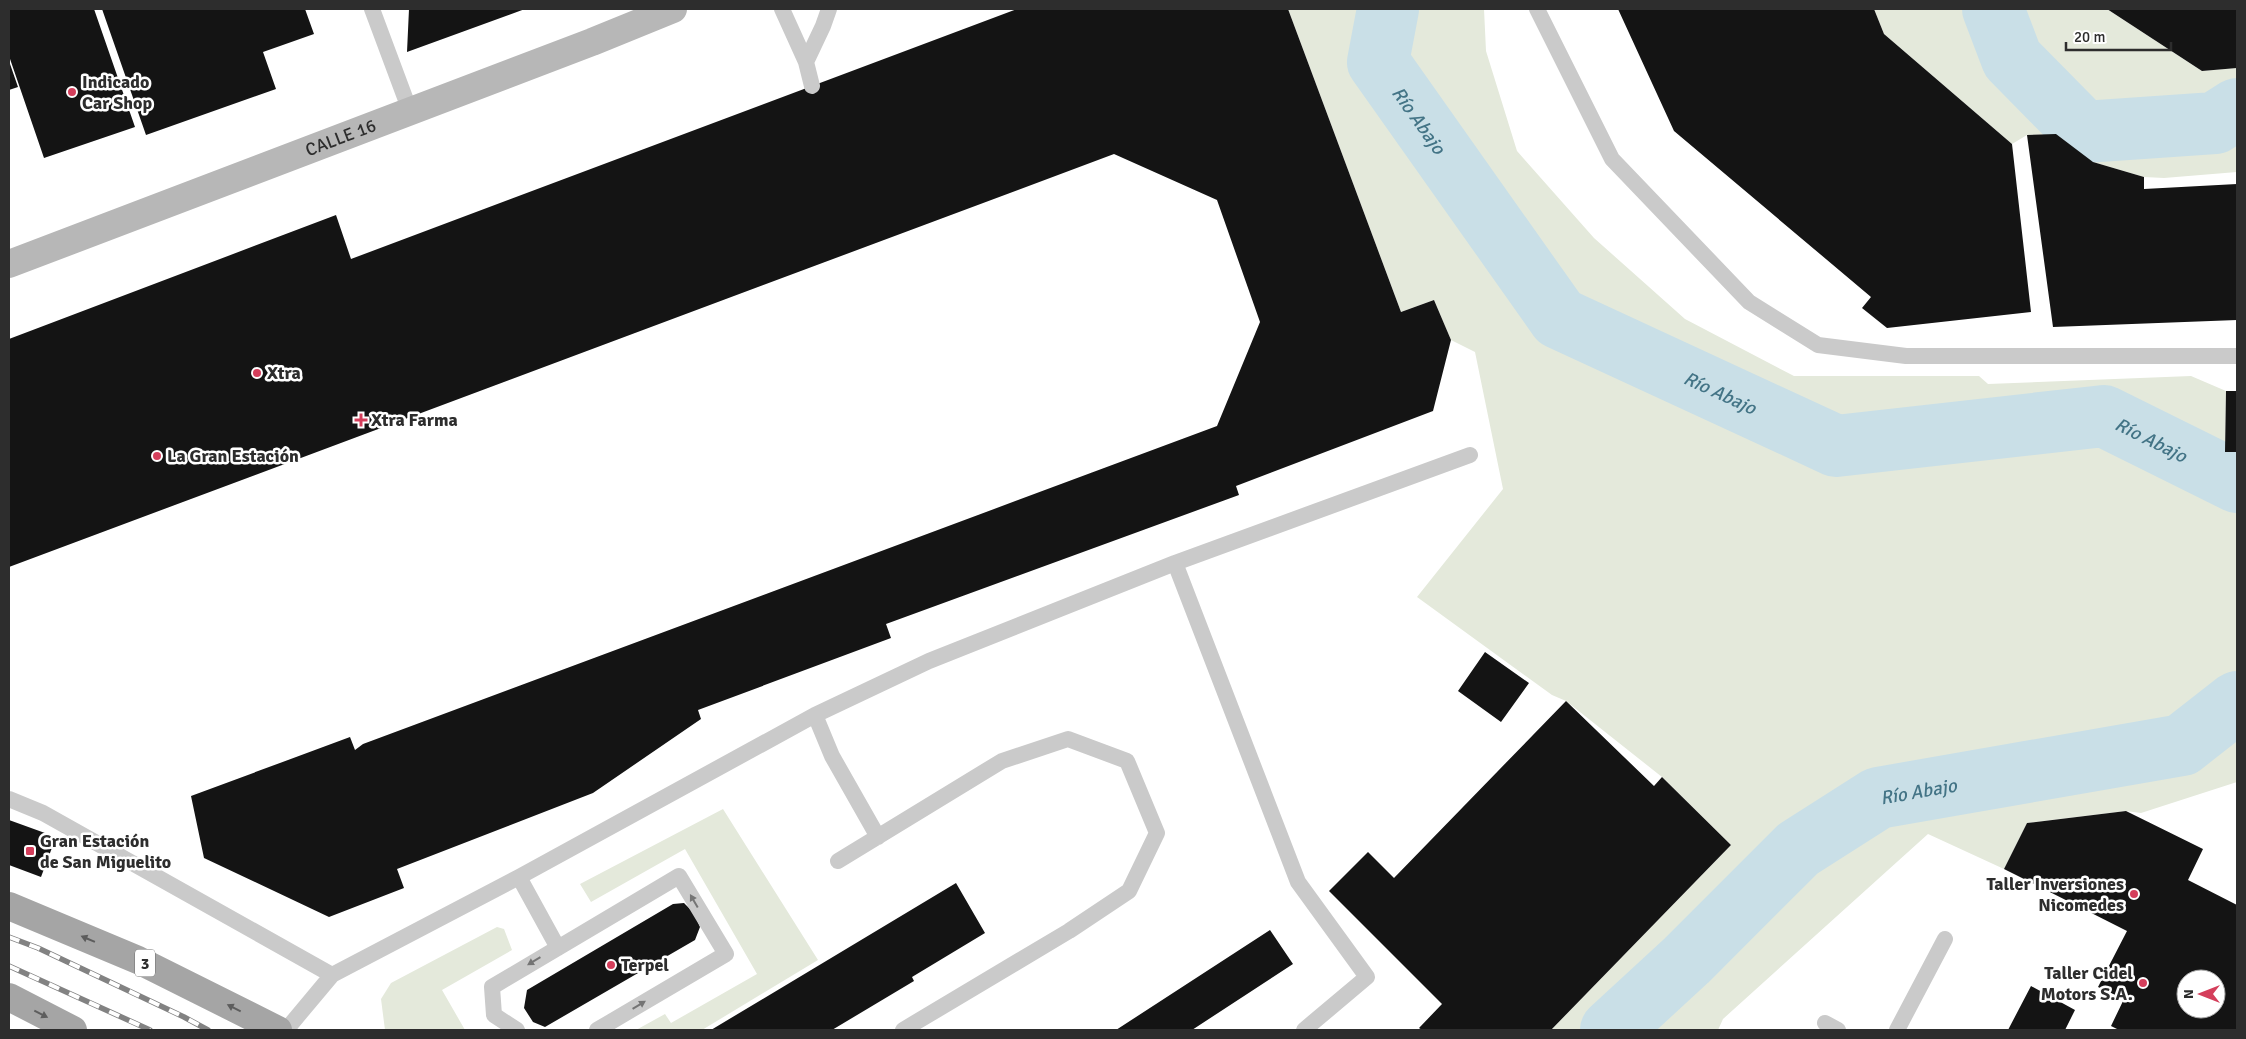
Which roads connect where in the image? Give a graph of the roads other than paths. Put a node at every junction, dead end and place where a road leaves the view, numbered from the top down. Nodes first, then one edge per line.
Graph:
1 (372, 9) edge
2 (673, 9) edge
3 (782, 9) edge
4 (829, 9) edge
5 (1538, 9) edge
6 (806, 62) junction
7 (812, 86) dead end
8 (410, 111) junction
9 (9, 264) edge
10 (2237, 356) edge
11 (1470, 455) dead end
12 (1176, 563) junction
13 (815, 715) junction
14 (9, 799) edge
15 (878, 837) junction
16 (838, 861) dead end
17 (519, 877) junction
18 (9, 906) edge
19 (1945, 939) dead end
20 (558, 948) junction
21 (332, 975) junction
22 (9, 997) edge
23 (74, 1030) edge
24 (278, 1030) edge
25 (286, 1030) edge
26 (516, 1030) edge
27 (597, 1030) edge
28 (903, 1030) edge
29 (1304, 1030) edge
30 (1897, 1030) edge

1 - 8 lane
2 - 8 main road, CALLE 16
3 - 6 lane
4 - 6 lane
5 - 10 lane
6 - 7 lane
8 - 9 main road, CALLE 16
11 - 12 lane
12 - 13 lane
12 - 29 lane
13 - 15 lane
13 - 17 lane
14 - 21 lane
15 - 16 lane
15 - 28 lane
17 - 20 lane
17 - 21 lane
24 -> 18 main road, 3
19 - 30 lane
20 -> 26 lane
27 -> 20 lane
21 - 25 lane
22 -> 23 main road

